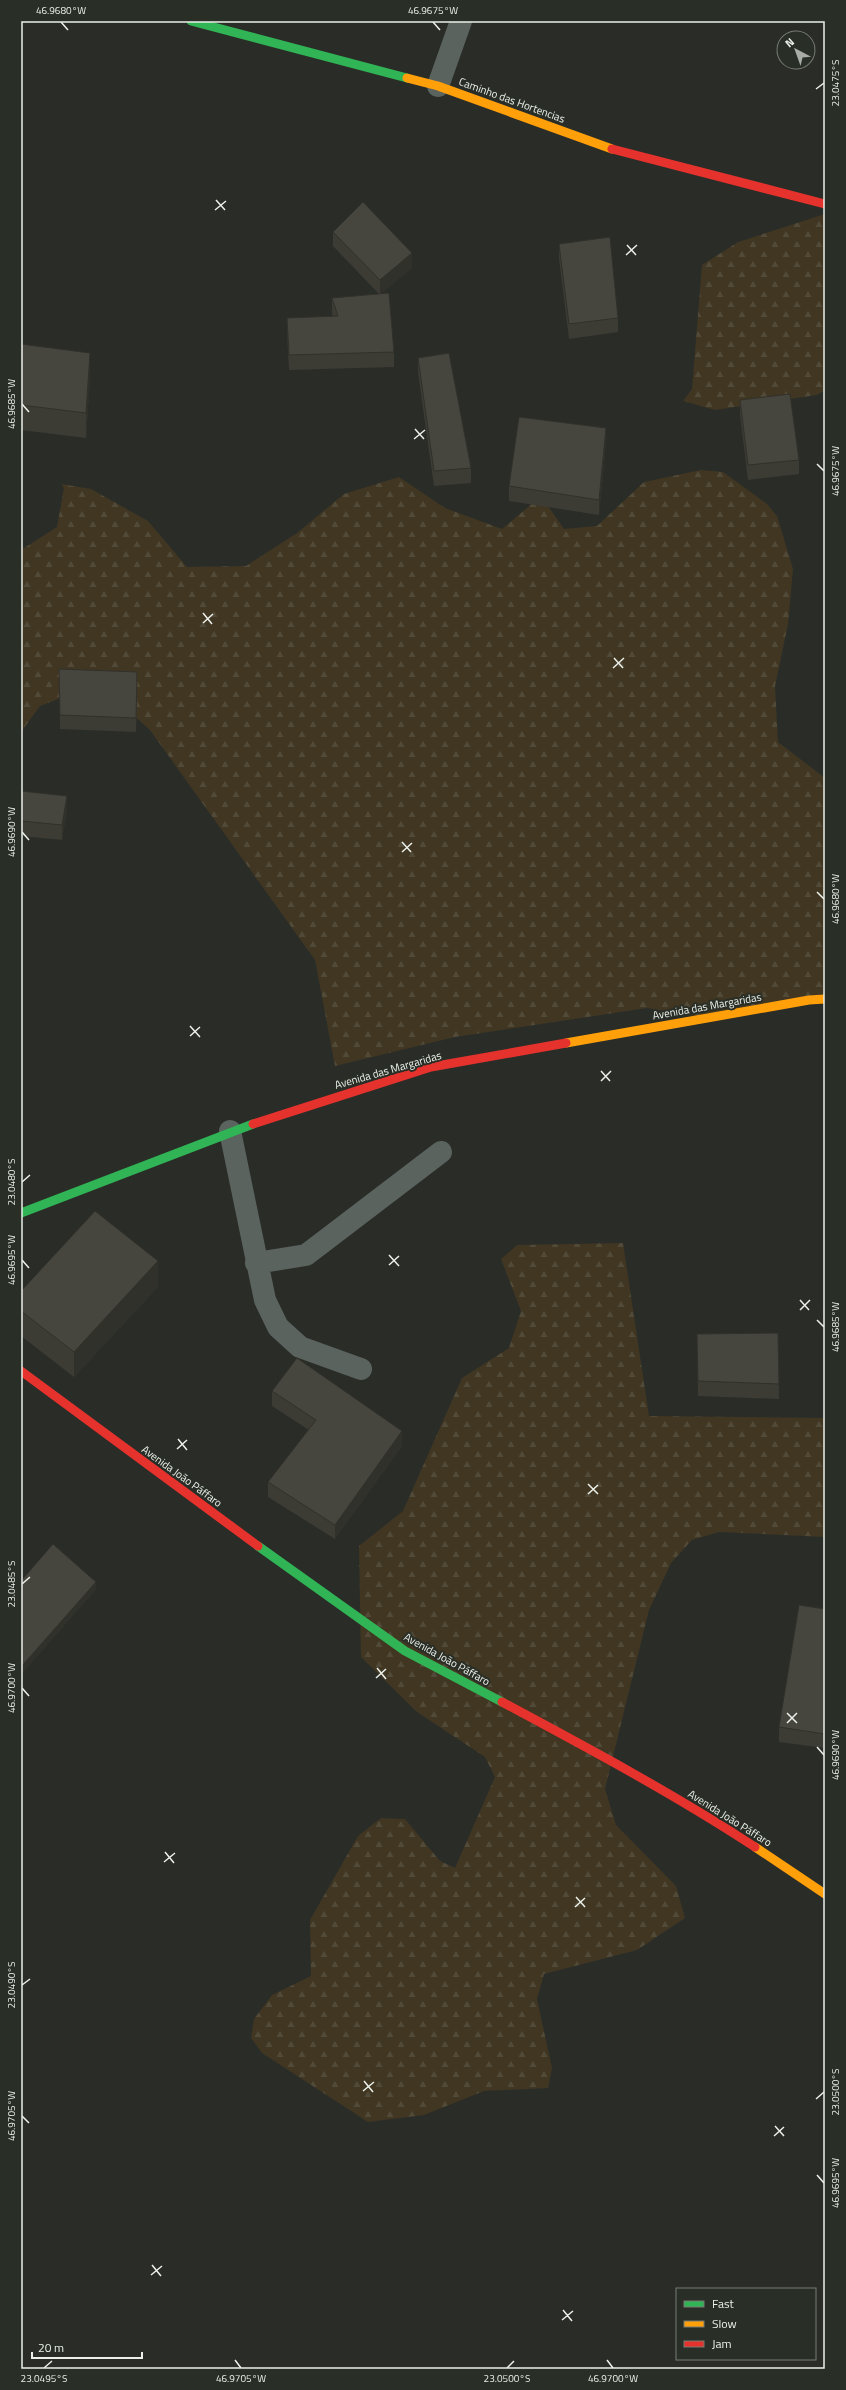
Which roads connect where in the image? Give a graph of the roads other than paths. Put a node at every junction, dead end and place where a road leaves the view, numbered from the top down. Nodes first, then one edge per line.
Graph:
1 (191, 21) edge
2 (460, 21) edge
3 (438, 86) junction
4 (825, 204) edge
5 (825, 999) edge
6 (230, 1131) junction
7 (441, 1152) dead end
8 (21, 1213) edge
9 (256, 1263) junction
10 (361, 1369) dead end
11 (21, 1371) edge
12 (825, 1894) edge

1 - 3 street, Caminho das Hortencias
2 - 3 lane
3 - 4 street, Caminho das Hortencias
5 - 6 street, Avenida das Margaridas
6 - 8 street, Avenida das Margaridas
6 - 9 lane
7 - 9 lane
9 - 10 lane
11 - 12 street, Avenida João Páffaro

